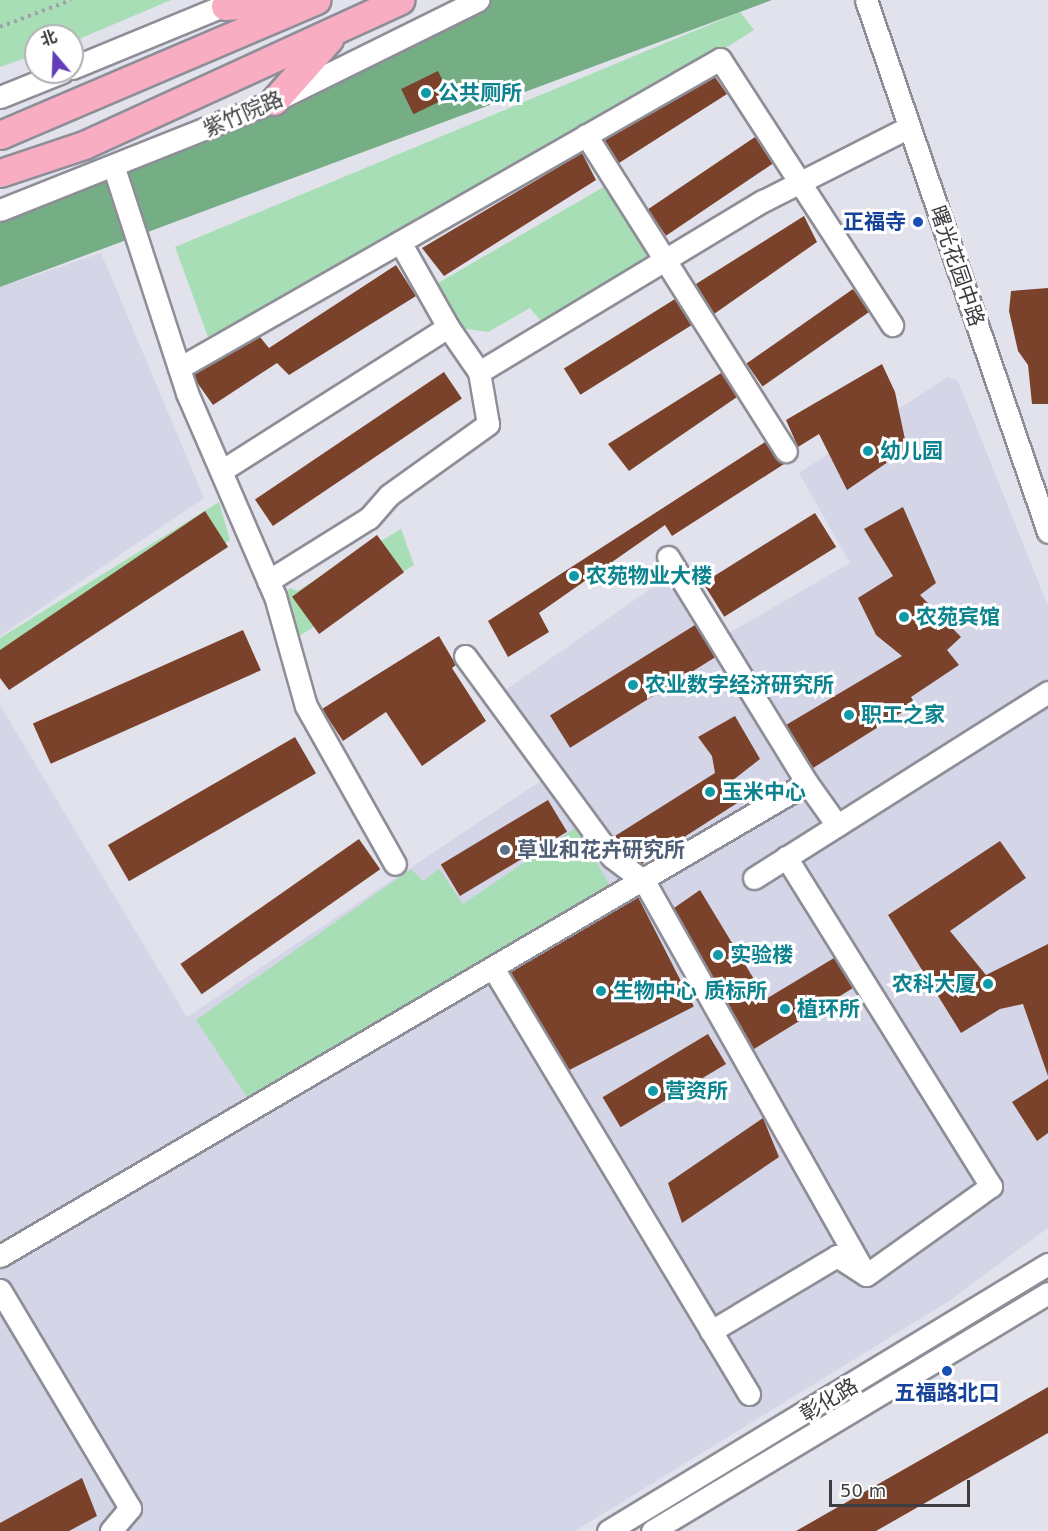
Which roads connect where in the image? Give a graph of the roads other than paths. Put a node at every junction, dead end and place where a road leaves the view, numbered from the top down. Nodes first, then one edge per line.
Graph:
1 (311, 0) edge
2 (316, 0) edge
3 (400, 0) edge
4 (478, 0) edge
5 (866, 0) edge
6 (231, 3) edge
7 (335, 32) junction
8 (84, 63) edge
9 (32, 84) edge
10 (0, 97) edge
11 (274, 101) junction
12 (909, 127) junction
13 (0, 135) edge
14 (586, 135) junction
15 (114, 168) junction
16 (0, 173) edge
17 (801, 182) junction
18 (0, 210) edge
19 (400, 242) junction
20 (668, 262) junction
21 (892, 325) dead end
22 (448, 327) junction
23 (179, 368) junction
24 (479, 372) junction
25 (786, 451) dead end
26 (221, 471) junction
27 (1048, 532) edge
28 (668, 557) dead end
29 (268, 581) junction
30 (465, 656) dead end
31 (1048, 692) edge
32 (807, 783) junction
33 (837, 825) junction
34 (786, 857) junction
35 (395, 864) dead end
36 (754, 878) dead end
37 (644, 881) junction
38 (493, 968) junction
39 (0, 1256) edge
40 (1048, 1264) edge
41 (866, 1275) junction
42 (0, 1290) edge
43 (1048, 1293) edge
44 (711, 1331) junction
45 (749, 1394) dead end
46 (111, 1531) edge
47 (608, 1531) edge
48 (652, 1531) edge

1 - 6 main road
2 - 13 main road
3 - 7 main road, 紫竹院路
4 - 11 street, 紫竹院路
5 - 12 street, 曙光花园中路
6 - 8 street
7 - 11 main road
7 - 16 main road, 紫竹院路
9 - 10 street
11 - 15 street, 紫竹院路
12 - 17 street
12 - 27 street, 曙光花园中路
14 - 17 street
14 - 19 street
14 - 20 street
15 - 18 street, 紫竹院路
15 - 23 street
17 - 20 street
17 - 21 street
19 - 22 street
19 - 23 street
20 - 24 street
20 - 25 street
22 - 24 street
22 - 26 street
23 - 26 street
24 - 29 street
26 - 29 street
28 - 32 street
29 - 35 street
30 - 37 street
31 - 33 street
32 - 33 street
32 - 37 street
33 - 34 street
34 - 36 street
34 - 41 street
37 - 38 street
37 - 41 street
38 - 39 street
38 - 44 street
40 - 47 street, 彰化路
41 - 44 street
42 - 46 street
43 - 48 street, 彰化路
44 - 45 street

